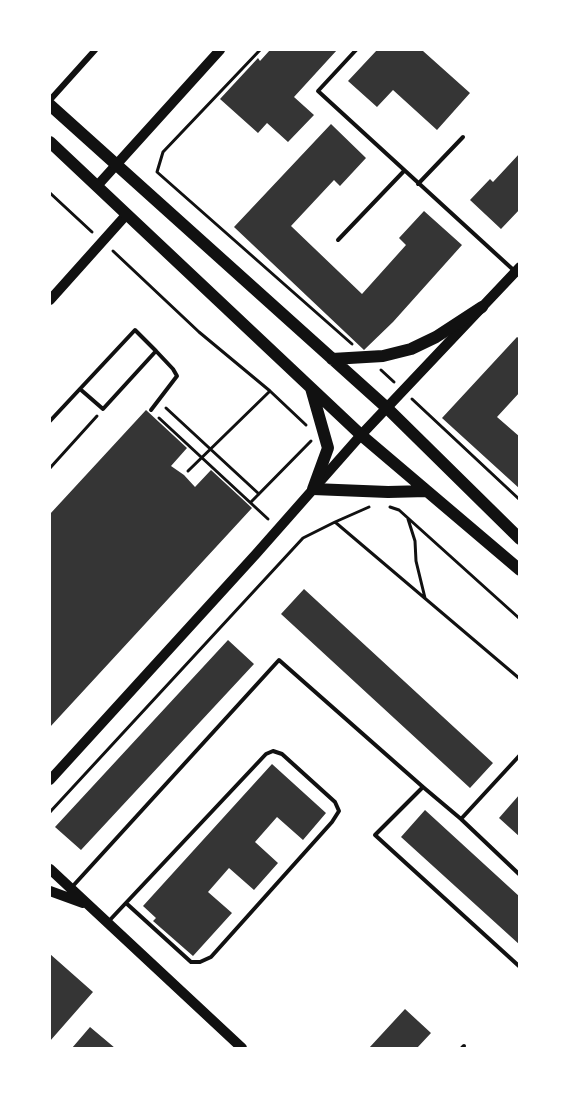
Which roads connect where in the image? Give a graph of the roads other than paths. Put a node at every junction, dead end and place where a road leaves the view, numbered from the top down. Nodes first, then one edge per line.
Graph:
1 (95, 50) edge
2 (220, 50) edge
3 (356, 50) edge
4 (50, 100) edge
5 (50, 105) edge
6 (463, 137) dead end
7 (50, 142) edge
8 (115, 165) junction
9 (404, 171) junction
10 (418, 184) junction
11 (97, 186) junction
12 (127, 214) junction
13 (339, 240) dead end
14 (518, 272) edge
15 (50, 300) edge
16 (482, 307) junction
17 (156, 351) junction
18 (332, 359) junction
19 (311, 388) junction
20 (80, 389) junction
21 (387, 408) junction
22 (151, 410) road end
23 (50, 422) edge
24 (361, 435) junction
25 (313, 489) junction
26 (427, 491) junction
27 (519, 539) edge
28 (519, 570) edge
29 (519, 755) edge
30 (50, 780) edge
31 (423, 787) junction
32 (461, 819) junction
33 (50, 869) edge
34 (519, 875) edge
35 (71, 888) junction
36 (50, 891) edge
37 (126, 903) junction
38 (89, 905) junction
39 (108, 922) junction
40 (519, 967) edge
41 (242, 1048) edge

1 - 4 street
2 - 8 street
3 - 9 lane
5 - 8 main road
6 - 10 lane
7 - 11 main road
8 - 11 street
8 - 18 main road
9 - 10 lane
9 - 13 lane
10 - 14 lane
11 - 12 main road
12 - 15 street
12 - 19 main road
14 - 16 street
16 - 18 main road
16 - 21 street
17 - 20 lane
17 - 20 lane
17 - 22 lane
18 - 21 main road
19 - 24 main road
19 - 25 main road
20 - 23 lane
21 - 24 street
21 - 27 main road
24 - 25 street
24 - 26 main road
25 - 26 main road
25 - 30 street
26 - 28 main road
29 - 32 lane
31 - 32 lane
31 - 35 lane
31 - 40 lane
32 - 34 lane
33 - 35 street
35 - 38 street
36 - 38 street
37 - 37 lane
37 - 39 lane
38 - 39 street
39 - 41 street

